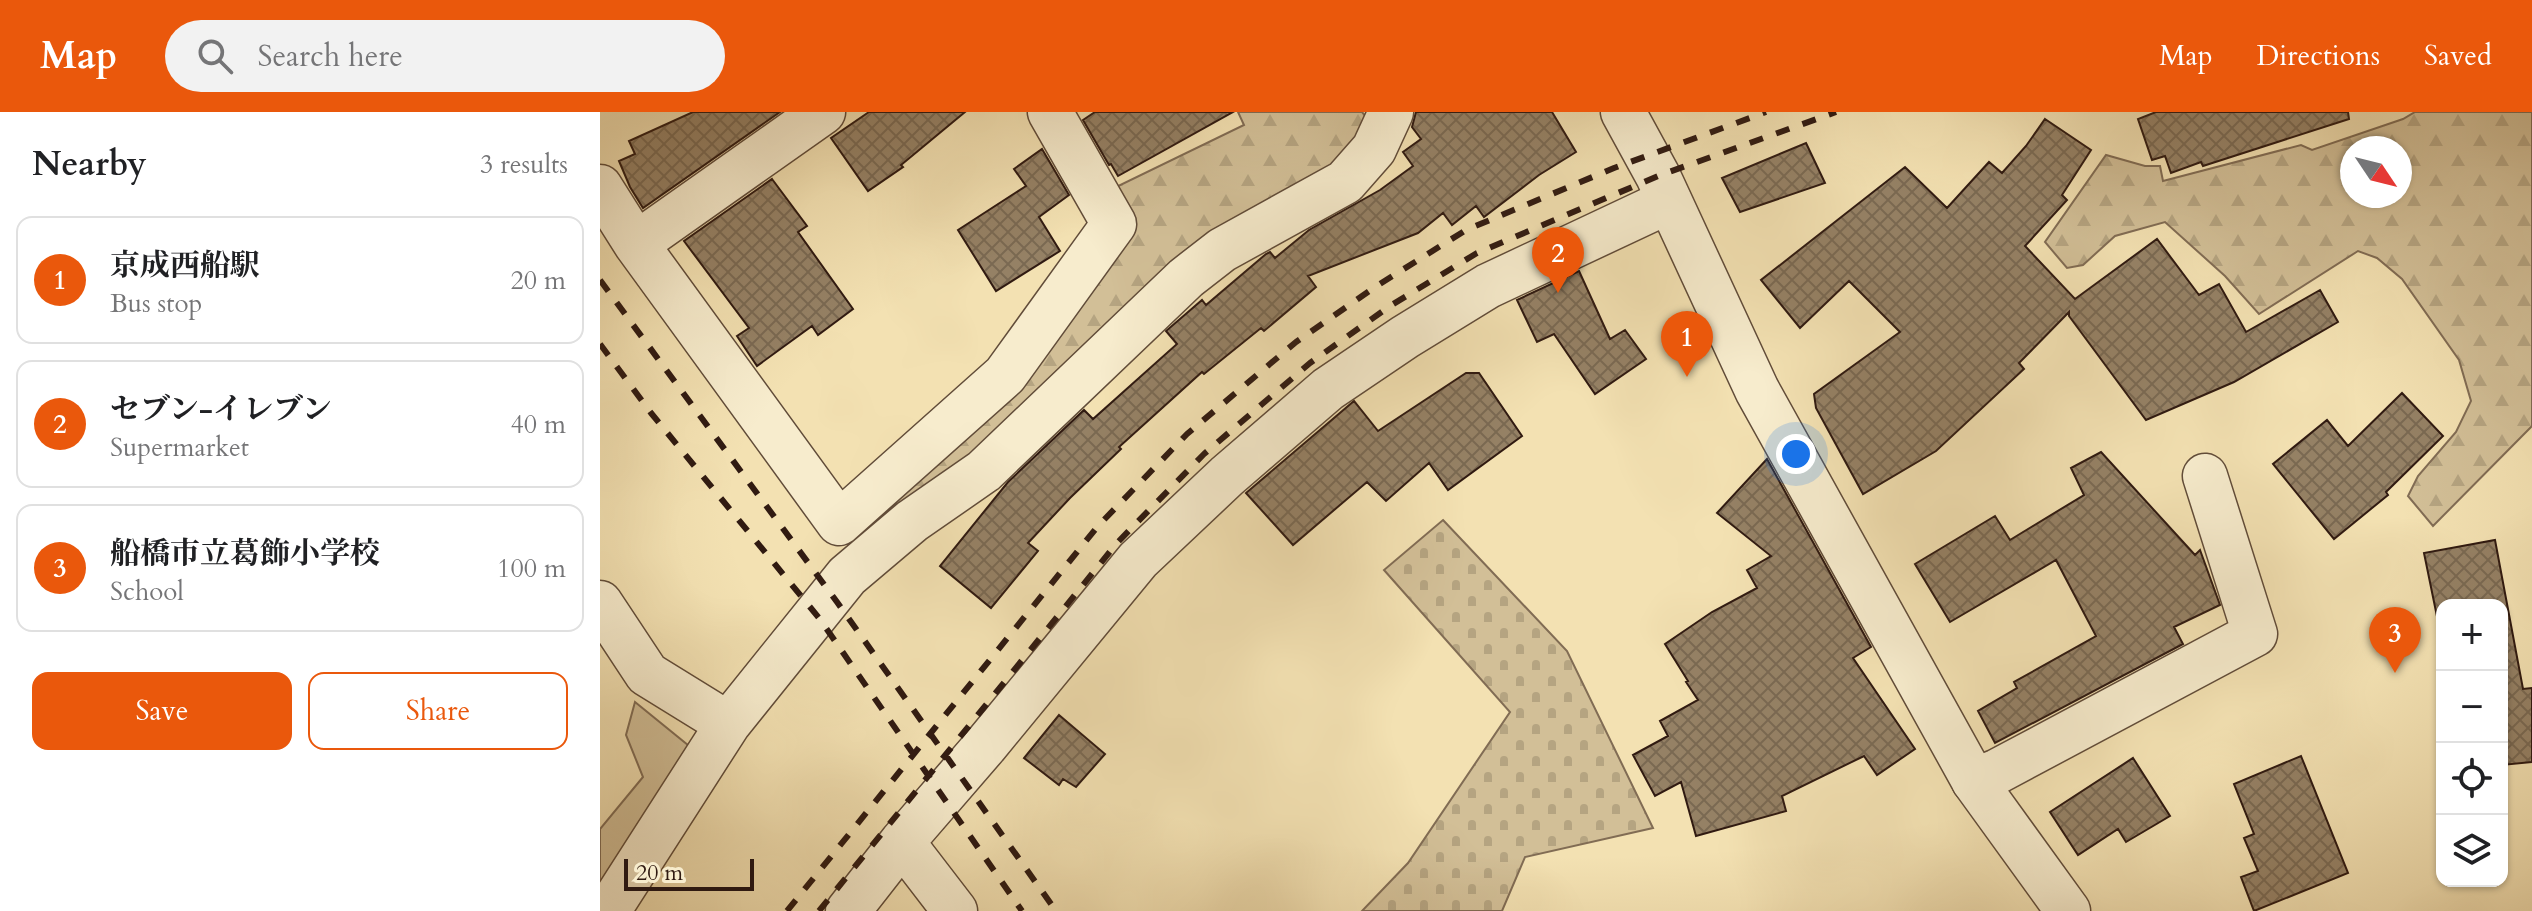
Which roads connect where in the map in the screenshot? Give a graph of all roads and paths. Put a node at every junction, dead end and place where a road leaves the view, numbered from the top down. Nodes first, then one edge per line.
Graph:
1 (1050, 112) edge
2 (1391, 112) edge
3 (1623, 112) edge
4 (802, 118) edge
5 (600, 187) edge
6 (1669, 201) junction
7 (636, 244) junction
8 (2205, 476) dead end
9 (600, 603) edge
10 (728, 724) junction
11 (1974, 781) junction
12 (902, 842) junction
13 (2065, 910) edge
14 (608, 911) edge
15 (848, 911) edge
16 (955, 911) edge

1 - 7 street
2 - 10 street
3 - 6 street
4 - 7 street
5 - 7 street
6 - 11 street
6 - 12 street
8 - 11 street
9 - 10 street
10 - 14 street
11 - 13 street
12 - 15 street
12 - 16 street

